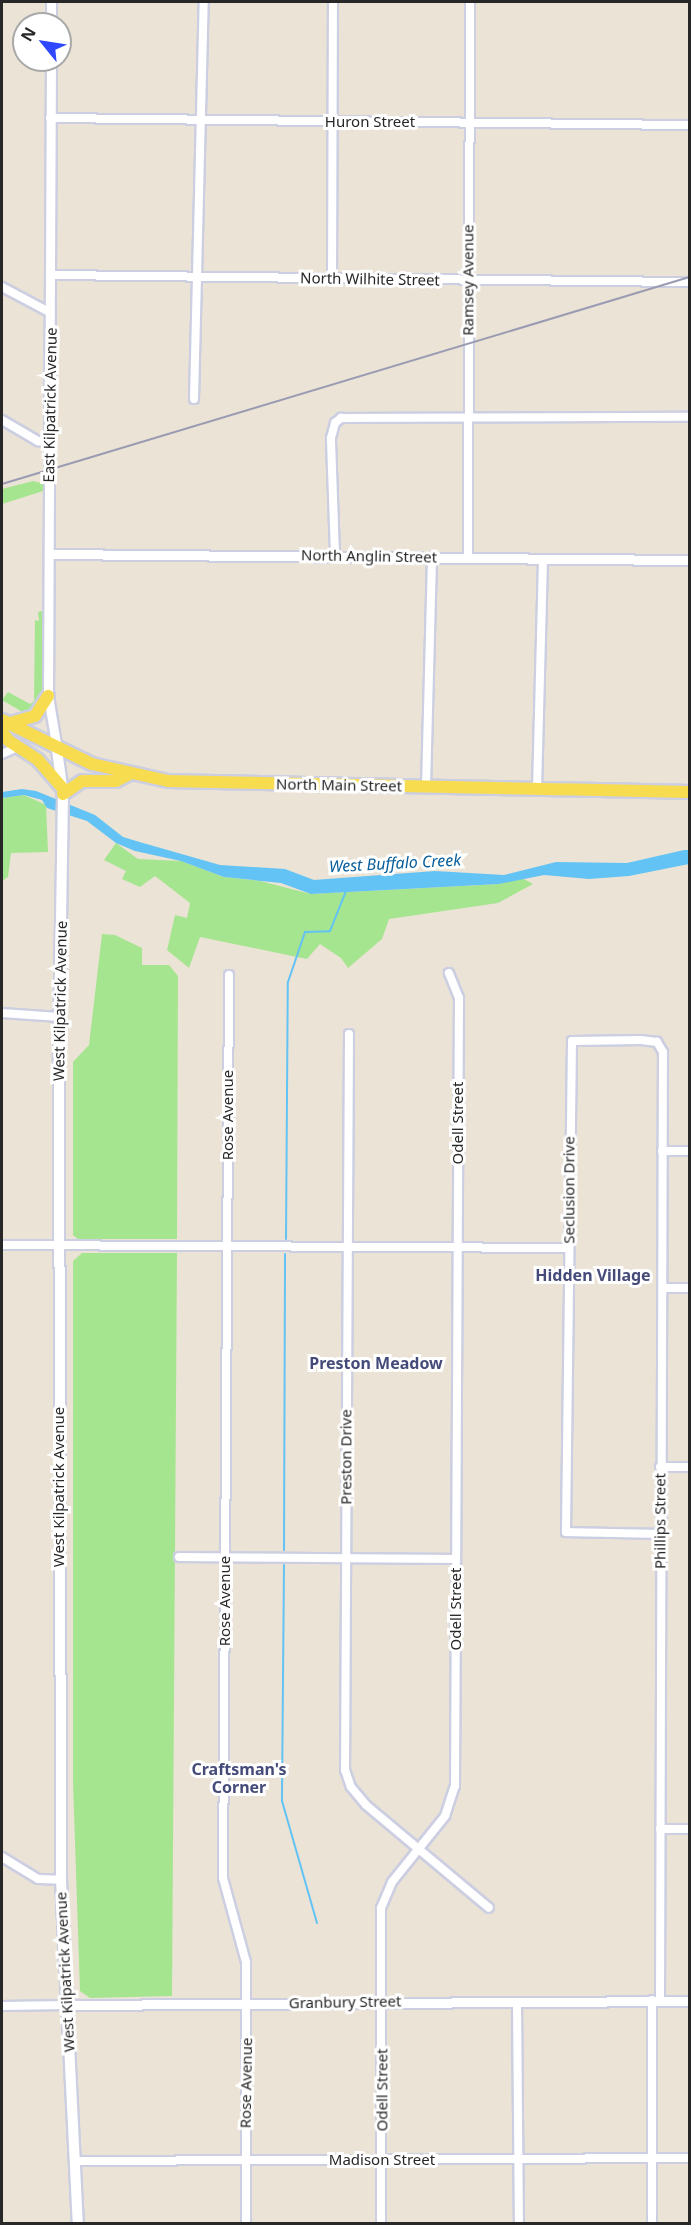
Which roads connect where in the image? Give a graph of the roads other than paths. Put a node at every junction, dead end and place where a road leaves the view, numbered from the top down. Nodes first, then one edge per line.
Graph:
1 (204, 2) edge
2 (333, 2) edge
3 (470, 2) edge
4 (51, 72) edge
5 (50, 118) junction
6 (201, 120) junction
7 (333, 122) junction
8 (470, 122) junction
9 (690, 125) edge
10 (50, 274) junction
11 (198, 276) junction
12 (332, 279) junction
13 (467, 280) junction
14 (690, 282) edge
15 (2, 287) edge
16 (51, 313) junction
17 (194, 399) dead end
18 (469, 416) junction
19 (690, 417) edge
20 (2, 420) edge
21 (50, 442) junction
22 (49, 554) junction
23 (335, 555) junction
24 (432, 557) junction
25 (468, 558) junction
26 (543, 559) junction
27 (690, 560) edge
28 (48, 696) junction
29 (3, 725) edge
30 (18, 747) junction
31 (57, 750) junction
32 (2, 754) edge
33 (130, 774) junction
34 (426, 787) junction
35 (537, 789) junction
36 (63, 792) junction
37 (690, 792) edge
38 (449, 973) dead end
39 (229, 975) dead end
40 (2, 1013) edge
41 (59, 1017) junction
42 (349, 1034) dead end
43 (657, 1042) joint
44 (662, 1151) junction
45 (690, 1151) edge
46 (2, 1245) edge
47 (59, 1245) junction
48 (227, 1246) junction
49 (347, 1247) junction
50 (457, 1248) junction
51 (568, 1248) junction
52 (663, 1288) junction
53 (690, 1288) edge
54 (660, 1467) junction
55 (690, 1467) edge
56 (660, 1534) junction
57 (178, 1557) dead end
58 (225, 1557) junction
59 (346, 1558) junction
60 (456, 1558) junction
61 (660, 1829) junction
62 (690, 1829) edge
63 (419, 1850) junction
64 (2, 1857) edge
65 (61, 1880) junction
66 (489, 1908) dead end
67 (656, 2000) junction
68 (690, 2001) edge
69 (382, 2002) junction
70 (517, 2002) junction
71 (247, 2003) junction
72 (66, 2005) junction
73 (2, 2006) edge
74 (652, 2158) junction
75 (690, 2158) edge
76 (75, 2160) junction
77 (381, 2160) junction
78 (519, 2160) junction
79 (245, 2162) junction
80 (78, 2223) edge
81 (246, 2223) edge
82 (381, 2223) edge
83 (519, 2223) edge
84 (652, 2223) edge

1 - 6 street
2 - 7 street
3 - 8 street, Ramsey Avenue
4 - 5 street, East Kilpatrick Avenue
5 - 6 street, Huron Street
5 - 10 street, East Kilpatrick Avenue
6 - 7 street, Huron Street
6 - 11 street
7 - 8 street, Huron Street
7 - 12 street
8 - 9 street, Huron Street
8 - 13 street, Ramsey Avenue
10 - 11 street, North Wilhite Street
10 - 16 street, East Kilpatrick Avenue
11 - 12 street, North Wilhite Street
11 - 17 street
12 - 13 street, North Wilhite Street
13 - 14 street, North Wilhite Street
13 - 18 street, Ramsey Avenue
15 - 16 street
16 - 21 street, East Kilpatrick Avenue
18 - 19 street
18 - 23 street
18 - 25 street, Ramsey Avenue
20 - 21 street
21 - 22 street, East Kilpatrick Avenue
22 - 23 street, North Anglin Street
22 - 28 street, East Kilpatrick Avenue
23 - 24 street, North Anglin Street
24 - 25 street, North Anglin Street
24 - 34 street
25 - 26 street, North Anglin Street
26 - 27 street, North Anglin Street
26 - 35 street
28 - 29 main road
28 - 31 street, East Kilpatrick Avenue
29 - 30 main road
29 - 31 main road, North Main Street
30 - 32 street
30 - 36 main road
31 - 33 main road, North Main Street
31 - 36 main road, West Kilpatrick Avenue
33 - 34 main road, North Main Street
33 - 36 main road
34 - 35 main road, North Main Street
35 - 37 main road, North Main Street
36 - 41 main road, West Kilpatrick Avenue
38 - 50 street, Odell Street
39 - 48 street, Rose Avenue
40 - 41 street
41 - 47 main road, West Kilpatrick Avenue
42 - 49 street, Preston Drive
43 - 44 street, Phillips Street
43 - 51 street, Seclusion Drive
44 - 45 street
44 - 52 street, Phillips Street
46 - 47 street
47 - 48 street
47 - 65 main road, West Kilpatrick Avenue
48 - 49 street
48 - 58 street, Rose Avenue
49 - 50 street
49 - 59 street, Preston Drive
50 - 51 street
50 - 60 street, Odell Street
51 - 56 street, Seclusion Drive
52 - 53 street
52 - 54 street, Phillips Street
54 - 55 street
54 - 56 street, Phillips Street
56 - 61 street, Phillips Street
57 - 58 street
58 - 59 street
58 - 71 street, Rose Avenue
59 - 60 street
59 - 63 street, Preston Drive
60 - 63 street, Odell Street
61 - 62 street
61 - 67 street, Phillips Street
63 - 66 street, Preston Drive
63 - 69 street, Odell Street
64 - 65 street
65 - 72 main road, West Kilpatrick Avenue
67 - 68 street, Granbury Street
67 - 70 street, Granbury Street
67 - 74 street, Phillips Street
69 - 70 street, Granbury Street
69 - 71 street, Granbury Street
69 - 77 street, Odell Street
70 - 78 street
71 - 72 street, Granbury Street
71 - 79 street, Rose Avenue
72 - 73 street, Granbury Street
72 - 76 main road, West Kilpatrick Avenue
74 - 75 street, Madison Street
74 - 78 street, Madison Street
74 - 84 street, Phillips Street
76 - 79 street, Madison Street
76 - 80 main road, West Kilpatrick Avenue
77 - 78 street, Madison Street
77 - 79 street, Madison Street
77 - 82 street, Odell Street
78 - 83 street
79 - 81 street, Rose Avenue

